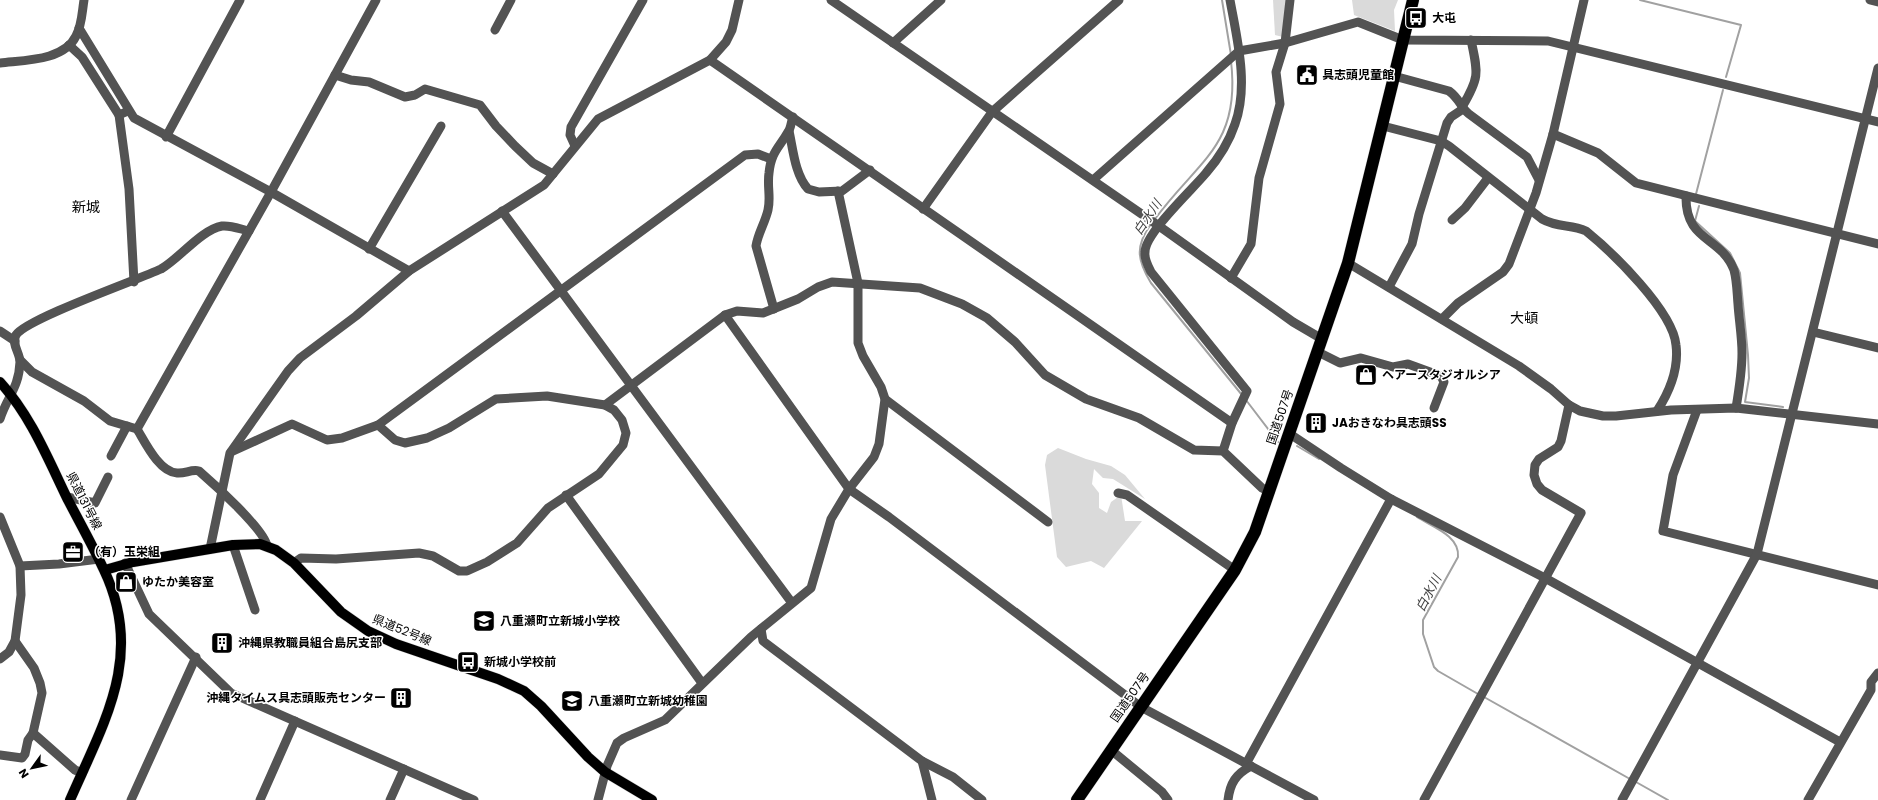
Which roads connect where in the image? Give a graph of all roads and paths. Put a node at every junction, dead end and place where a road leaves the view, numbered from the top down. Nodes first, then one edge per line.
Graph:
1 (84, 0) edge
2 (240, 0) edge
3 (376, 0) edge
4 (511, 0) edge
5 (643, 0) edge
6 (739, 0) edge
7 (831, 0) edge
8 (941, 0) edge
9 (1118, 0) edge
10 (1230, 0) edge
11 (1290, 0) edge
12 (1413, 0) edge
13 (1584, 0) edge
14 (1870, 0) edge
15 (1878, 2) edge
16 (80, 28) junction
17 (494, 30) dead end
18 (1404, 40) junction
19 (1471, 40) junction
20 (893, 43) junction
21 (1285, 43) junction
22 (70, 45) junction
23 (1574, 47) junction
24 (1239, 51) junction
25 (710, 60) junction
26 (0, 63) edge
27 (1878, 68) edge
28 (335, 75) junction
29 (1394, 76) junction
30 (1463, 108) junction
31 (128, 111) junction
32 (992, 112) junction
33 (119, 115) junction
34 (793, 118) junction
35 (1865, 119) junction
36 (1878, 122) edge
37 (441, 126) dead end
38 (1383, 126) junction
39 (789, 131) junction
40 (1553, 134) junction
41 (166, 137) junction
42 (1441, 141) junction
43 (575, 146) junction
44 (772, 159) junction
45 (870, 170) junction
46 (553, 174) junction
47 (1488, 178) junction
48 (1093, 180) junction
49 (1539, 180) junction
50 (838, 191) junction
51 (271, 192) junction
52 (1686, 196) junction
53 (923, 209) junction
54 (502, 211) junction
55 (1529, 211) junction
56 (1452, 220) dead end
57 (1159, 226) junction
58 (249, 231) junction
59 (1837, 234) junction
60 (1878, 244) edge
61 (370, 249) junction
62 (1348, 263) junction
63 (409, 271) junction
64 (1231, 278) junction
65 (134, 282) junction
66 (858, 283) junction
67 (1389, 287) junction
68 (561, 290) junction
69 (774, 309) junction
70 (725, 315) junction
71 (1442, 319) junction
72 (0, 330) edge
73 (1813, 332) junction
74 (1322, 339) junction
75 (15, 341) junction
76 (1878, 348) edge
77 (1318, 352) junction
78 (20, 360) junction
79 (0, 382) edge
80 (631, 385) junction
81 (12, 395) junction
82 (885, 399) junction
83 (605, 405) junction
84 (1568, 406) junction
85 (1434, 408) dead end
86 (1736, 408) junction
87 (1697, 410) junction
88 (1657, 411) junction
89 (1, 414) edge
90 (1792, 414) junction
91 (1232, 423) junction
92 (1878, 424) edge
93 (378, 425) junction
94 (127, 426) junction
95 (137, 429) junction
96 (1290, 434) junction
97 (1223, 451) junction
98 (230, 453) junction
99 (111, 456) dead end
100 (108, 477) dead end
101 (849, 489) junction
102 (221, 491) junction
103 (1270, 492) junction
104 (1118, 493) dead end
105 (566, 495) junction
106 (67, 497) junction
107 (1391, 499) junction
108 (0, 517) edge
109 (1048, 522) dead end
110 (233, 545) junction
111 (267, 546) junction
112 (210, 549) junction
113 (1757, 554) junction
114 (99, 559) junction
115 (125, 563) junction
116 (294, 563) junction
117 (20, 566) junction
118 (105, 570) junction
119 (1235, 570) junction
120 (1545, 578) junction
121 (1878, 585) edge
122 (792, 603) junction
123 (255, 610) dead end
124 (762, 629) junction
125 (16, 641) junction
126 (196, 657) junction
127 (0, 659) edge
128 (1698, 663) junction
129 (1878, 673) edge
130 (702, 683) junction
131 (1141, 707) junction
132 (295, 721) junction
133 (33, 733) junction
134 (1840, 742) junction
135 (1111, 750) junction
136 (0, 755) edge
137 (922, 761) junction
138 (1248, 765) junction
139 (404, 769) junction
140 (606, 772) junction
141 (82, 773) junction
142 (70, 800) edge
143 (131, 800) edge
144 (260, 800) edge
145 (390, 800) edge
146 (474, 800) edge
147 (598, 800) edge
148 (652, 800) edge
149 (932, 800) edge
150 (982, 800) edge
151 (1077, 800) edge
152 (1168, 800) edge
153 (1228, 800) edge
154 (1314, 800) edge
155 (1424, 800) edge
156 (1622, 800) edge
157 (1808, 800) edge

1 - 16 street
2 - 41 street
3 - 28 street
4 - 17 street
5 - 43 street
6 - 25 street
7 - 20 street
8 - 20 street
9 - 32 street
10 - 24 street
11 - 21 street
12 - 18 highway, 国道507号
13 - 23 street
14 - 15 street
16 - 22 street
16 - 31 street
18 - 19 street
18 - 21 street
18 - 29 highway, 国道507号
19 - 23 street
19 - 30 street
20 - 32 street
21 - 24 street
21 - 64 street
22 - 26 street
22 - 33 street
23 - 35 street
23 - 40 street
24 - 48 street
24 - 57 street
25 - 34 street
25 - 43 street
27 - 35 street
28 - 46 street
28 - 51 street
29 - 30 street
29 - 38 highway, 国道507号
30 - 42 street
30 - 49 street
31 - 33 street
31 - 41 street
32 - 48 street
32 - 53 street
33 - 65 street
34 - 39 street
34 - 45 street
35 - 36 street
35 - 59 street
37 - 61 street
38 - 42 street
38 - 62 highway, 国道507号
39 - 44 street
39 - 50 street
40 - 49 street
40 - 52 street
41 - 51 street
42 - 47 street
42 - 67 street
43 - 46 street
44 - 68 street
44 - 69 street
45 - 50 street
45 - 53 street
46 - 54 street
47 - 55 street
47 - 56 street
48 - 57 street
49 - 55 street
50 - 66 street
51 - 58 street
51 - 61 street
52 - 59 street
52 - 86 street
53 - 91 street
54 - 63 street
54 - 68 street
55 - 71 street
55 - 88 street
57 - 64 street
57 - 91 street
58 - 65 street
58 - 95 street
59 - 60 street
59 - 73 street
61 - 63 street
62 - 67 street
62 - 74 highway, 国道507号
63 - 98 street
64 - 74 street
65 - 75 street
66 - 69 street
66 - 82 street
66 - 97 street
67 - 71 street
68 - 80 street
68 - 93 street
69 - 70 street
70 - 80 street
70 - 101 street
71 - 84 street
72 - 75 street
73 - 76 street
73 - 90 street
74 - 77 highway, 国道507号
75 - 78 street
77 - 85 street
77 - 96 highway, 国道507号
78 - 81 street
78 - 94 street
79 - 81 main road, 県道131号線
80 - 83 street
80 - 122 street
81 - 89 street
81 - 106 main road, 県道131号線
82 - 101 street
82 - 109 street
83 - 93 street
83 - 105 street
84 - 88 street
84 - 120 street
86 - 87 street
86 - 90 street
87 - 88 street
87 - 113 street
90 - 92 street
90 - 113 street
91 - 97 street
93 - 98 street
94 - 95 street
94 - 99 street
95 - 102 street
96 - 103 highway, 国道507号
96 - 107 street
97 - 103 street
98 - 102 street
100 - 106 street
101 - 122 street
101 - 131 street
102 - 111 street
102 - 112 street
103 - 119 highway, 国道507号
104 - 119 street
105 - 116 street
105 - 130 street
106 - 114 main road, 県道131号線
107 - 120 street
107 - 138 street
108 - 117 street
110 - 111 main road, 県道52号線
110 - 112 main road, 県道52号線
110 - 123 street
111 - 116 main road, 県道52号線
112 - 115 main road, 県道52号線
113 - 121 street
113 - 128 street
114 - 117 street
114 - 118 main road, 県道131号線
115 - 118 main road, 県道52号線
115 - 126 street
116 - 140 main road, 県道52号線
117 - 125 street
118 - 141 main road, 県道131号線
119 - 131 highway, 国道507号
120 - 128 street
120 - 155 street
122 - 124 street
124 - 130 street
124 - 137 street
125 - 127 street
125 - 133 street
126 - 132 street
126 - 143 street
128 - 134 street
128 - 156 street
129 - 134 street
130 - 140 street
131 - 135 highway, 国道507号
131 - 138 street
132 - 139 street
132 - 144 street
133 - 136 street
133 - 141 street
134 - 157 street
135 - 151 highway, 国道507号
135 - 152 street
137 - 149 street
137 - 150 street
138 - 153 street
138 - 154 street
139 - 145 street
139 - 146 street
140 - 147 street
140 - 148 main road, 県道52号線
141 - 142 main road, 県道131号線

